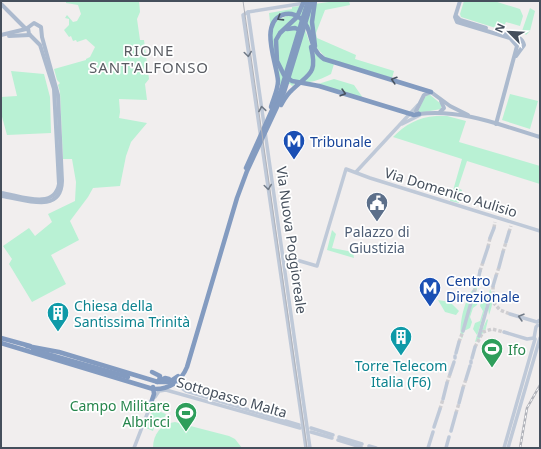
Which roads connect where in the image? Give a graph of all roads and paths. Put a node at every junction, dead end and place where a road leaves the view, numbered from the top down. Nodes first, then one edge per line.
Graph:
1 (304, 1) edge
2 (308, 1) edge
3 (312, 1) edge
4 (317, 1) edge
5 (460, 1) edge
6 (1, 4) edge
7 (248, 12) junction
8 (456, 16) junction
9 (284, 30) junction
10 (24, 31) junction
11 (41, 32) junction
12 (32, 36) junction
13 (1, 37) edge
14 (42, 49) junction
15 (320, 56) junction
16 (515, 59) junction
17 (431, 92) junction
18 (440, 98) junction
19 (419, 103) junction
20 (440, 112) junction
21 (410, 114) junction
22 (420, 114) junction
23 (468, 115) junction
24 (269, 121) junction
25 (496, 124) junction
26 (400, 125) junction
27 (540, 137) edge
28 (356, 172) junction
29 (1, 195) edge
30 (508, 221) junction
31 (511, 226) dead end
32 (494, 228) tunnel mouth
33 (540, 231) edge
34 (509, 232) tunnel mouth
35 (490, 238) tunnel mouth
36 (506, 242) tunnel mouth
37 (488, 247) tunnel mouth
38 (503, 252) tunnel mouth
39 (281, 257) junction
40 (483, 262) tunnel mouth
41 (499, 267) tunnel mouth
42 (480, 271) tunnel mouth
43 (496, 276) tunnel mouth
44 (478, 281) tunnel mouth
45 (493, 286) tunnel mouth
46 (474, 292) tunnel mouth
47 (490, 297) dead end
48 (510, 314) tunnel mouth
49 (538, 323) edge
50 (462, 332) tunnel mouth
51 (504, 332) tunnel mouth
52 (478, 336) dead end
53 (534, 338) junction
54 (540, 338) edge
55 (1, 341) edge
56 (459, 342) tunnel mouth
57 (475, 347) tunnel mouth
58 (27, 348) junction
59 (152, 372) dead end
60 (450, 374) tunnel mouth
61 (137, 378) junction
62 (169, 379) joint
63 (466, 379) tunnel mouth
64 (159, 382) junction
65 (447, 383) tunnel mouth
66 (153, 387) junction
67 (463, 388) tunnel mouth
68 (159, 391) junction
69 (442, 399) tunnel mouth
70 (207, 401) junction
71 (459, 404) tunnel mouth
72 (150, 406) junction
73 (217, 407) dead end
74 (440, 408) tunnel mouth
75 (456, 414) tunnel mouth
76 (300, 425) junction
77 (434, 427) dead end
78 (310, 431) junction
79 (450, 431) dead end
80 (432, 432) dead end
81 (332, 436) dead end
82 (449, 437) dead end
83 (338, 438) dead end
84 (362, 445) dead end
85 (369, 446) dead end
86 (134, 448) edge
87 (306, 448) edge
88 (310, 448) edge
89 (376, 448) edge
90 (428, 448) edge
91 (446, 448) edge
92 (504, 448) edge
93 (508, 448) edge

1 - 9 highway
2 - 24 highway
3 - 24 highway
4 - 7 main road
4 - 15 highway
5 - 8 main road
6 - 10 main road
39 -> 7 main road, Via Nuova Poggioreale
7 -> 39 main road, Via Nuova Poggioreale
8 - 16 main road
8 - 16 main road
9 -> 21 highway
9 - 24 highway
10 - 11 main road
10 - 12 main road
10 - 12 main road
10 - 13 main road
10 - 14 main road
11 - 12 main road
11 - 29 main road
12 - 14 main road
14 - 29 main road
17 -> 15 highway
15 -> 24 highway
16 - 25 main road
17 - 18 main road
17 - 19 main road
18 - 20 main road
18 - 23 main road
19 - 21 main road
19 - 22 main road
20 - 22 main road
20 - 23 main road
21 - 22 highway
21 - 26 main road
22 - 26 main road
23 - 25 main road
24 - 58 highway
24 - 58 highway
25 - 27 main road
26 - 28 main road
28 - 30 main road, Via Domenico Aulisio
28 - 39 main road, Via Domenico Aulisio
30 - 31 main road
30 - 33 main road, Via Domenico Aulisio
32 - 35 main road
34 - 36 main road
37 - 40 main road
38 - 41 main road
39 - 76 main road, Via Nuova Poggioreale
39 - 78 main road, Via Nuova Poggioreale
42 - 44 main road
43 - 45 main road
46 - 50 main road
47 - 52 main road
49 -> 48 main road
49 - 53 main road
51 - 53 main road
53 - 54 main road
53 - 92 main road
54 - 93 main road
55 - 58 highway
55 - 61 highway
56 - 60 main road
57 - 63 main road
58 - 61 highway
59 - 64 highway
61 - 64 highway
61 - 66 highway
62 - 64 highway
62 - 76 main road, Sottopasso Malta
65 - 69 main road
66 - 68 highway
66 - 72 highway
67 - 71 main road
68 - 70 main road, Sottopasso Malta
68 - 72 main road
70 - 73 main road
70 - 76 main road, Sottopasso Malta
72 - 86 main road
74 - 77 main road
75 - 79 main road
76 - 87 main road, Via Nuova Poggioreale
78 - 81 main road
78 - 88 main road
80 - 90 main road
82 - 91 main road
83 - 84 main road
85 - 89 main road

